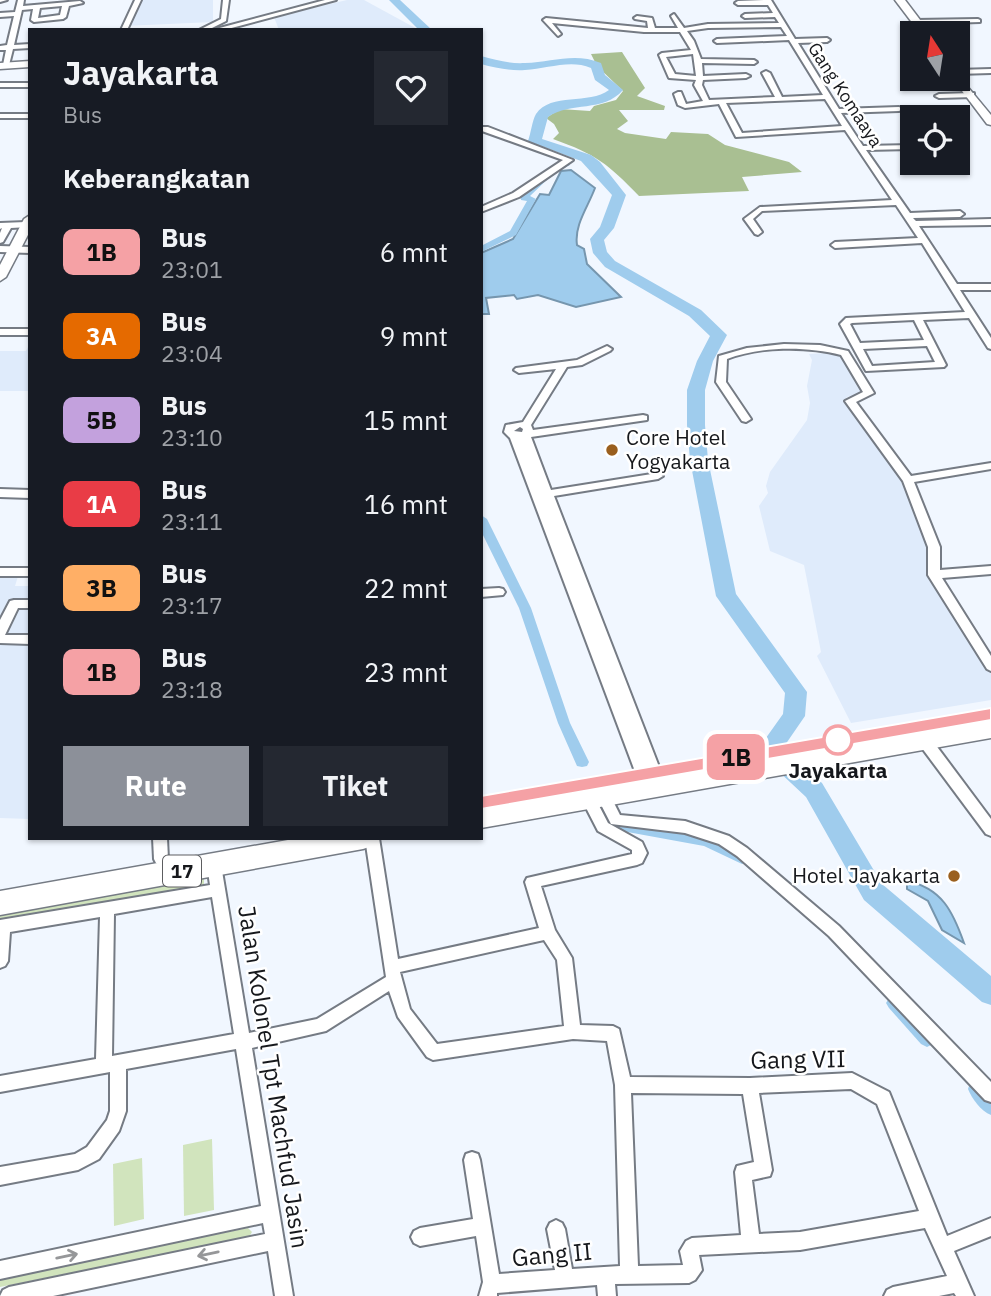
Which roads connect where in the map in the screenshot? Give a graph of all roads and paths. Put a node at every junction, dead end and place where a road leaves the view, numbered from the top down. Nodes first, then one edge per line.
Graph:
1 (138, 0) edge
2 (226, 0) edge
3 (333, 0) edge
4 (900, 0) edge
5 (768, 1) edge
6 (80, 3) dead end
7 (738, 3) dead end
8 (66, 4) junction
9 (303, 4) edge
10 (37, 6) junction
11 (20, 7) edge
12 (0, 15) edge
13 (776, 15) junction
14 (674, 16) dead end
15 (745, 16) dead end
16 (637, 18) dead end
17 (915, 21) edge
18 (970, 21) edge
19 (978, 21) dead end
20 (782, 25) junction
21 (125, 28) edge
22 (206, 28) edge
23 (222, 28) edge
24 (652, 30) junction
25 (682, 30) junction
26 (558, 34) dead end
27 (791, 40) junction
28 (827, 40) dead end
29 (717, 41) dead end
30 (28, 46) edge
31 (11, 47) junction
32 (0, 48) edge
33 (695, 57) junction
34 (754, 62) dead end
35 (28, 64) edge
36 (3, 66) edge
37 (991, 71) edge
38 (766, 73) dead end
39 (970, 73) edge
40 (746, 76) dead end
41 (701, 78) junction
42 (0, 85) edge
43 (28, 85) edge
44 (968, 91) edge
45 (678, 94) dead end
46 (971, 95) junction
47 (939, 96) dead end
48 (829, 97) junction
49 (780, 100) junction
50 (707, 102) junction
51 (722, 102) junction
52 (899, 109) dead end
53 (837, 111) junction
54 (0, 116) edge
55 (28, 116) edge
56 (991, 122) edge
57 (848, 128) junction
58 (485, 129) dead end
59 (900, 147) edge
60 (861, 148) junction
61 (569, 160) joint
62 (531, 185) joint
63 (898, 202) junction
64 (483, 210) edge
65 (960, 214) dead end
66 (907, 216) junction
67 (28, 222) edge
68 (991, 222) edge
69 (913, 225) junction
70 (4, 226) edge
71 (758, 232) dead end
72 (0, 240) edge
73 (924, 240) junction
74 (835, 245) dead end
75 (0, 248) edge
76 (15, 249) junction
77 (28, 250) edge
78 (0, 277) edge
79 (991, 287) edge
80 (955, 288) junction
81 (971, 315) junction
82 (918, 318) junction
83 (0, 332) edge
84 (28, 332) edge
85 (929, 342) junction
86 (856, 346) junction
87 (991, 346) edge
88 (607, 349) dead end
89 (559, 367) junction
90 (519, 370) dead end
91 (643, 418) dead end
92 (746, 419) dead end
93 (525, 432) junction
94 (991, 466) edge
95 (658, 476) dead end
96 (908, 480) junction
97 (0, 493) edge
98 (28, 494) edge
99 (545, 499) junction
100 (991, 570) edge
101 (0, 572) edge
102 (28, 572) edge
103 (934, 575) junction
104 (499, 592) dead end
105 (483, 593) edge
106 (28, 604) edge
107 (0, 632) edge
108 (0, 639) edge
109 (28, 639) edge
110 (991, 666) edge
111 (989, 728) edge
112 (924, 740) junction
113 (825, 749) junction
114 (747, 763) junction
115 (649, 773) junction
116 (596, 797) junction
117 (483, 802) edge
118 (483, 817) edge
119 (991, 830) edge
120 (257, 840) edge
121 (356, 840) edge
122 (372, 840) edge
123 (160, 849) edge
124 (216, 878) junction
125 (0, 887) edge
126 (107, 908) junction
127 (1, 919) edge
128 (548, 933) junction
129 (0, 961) edge
130 (394, 973) junction
131 (573, 1032) junction
132 (243, 1041) junction
133 (111, 1063) junction
134 (0, 1084) edge
135 (623, 1084) junction
136 (750, 1086) junction
137 (991, 1094) edge
138 (472, 1160) dead end
139 (0, 1176) edge
140 (270, 1213) junction
141 (930, 1217) junction
142 (483, 1226) junction
143 (991, 1227) edge
144 (556, 1229) dead end
145 (420, 1237) dead end
146 (275, 1241) junction
147 (751, 1243) junction
148 (943, 1246) junction
149 (0, 1270) edge
150 (629, 1274) junction
151 (606, 1275) junction
152 (565, 1278) junction
153 (962, 1289) edge
154 (490, 1290) edge
155 (9, 1296) edge
156 (284, 1296) edge
157 (607, 1296) edge
158 (893, 1296) edge

1 - 21 street
2 - 22 street
3 - 9 street
4 - 17 street
5 - 7 street
5 - 13 street, Gang Komaaya
6 - 8 street
8 - 10 street
8 - 10 street
9 - 23 street
10 - 11 street
11 - 12 street
11 - 31 street
13 - 15 street
13 - 20 street, Gang Komaaya
14 - 25 street
16 - 24 street
18 - 19 street
20 - 25 street
20 - 27 street, Gang Komaaya
24 - 25 street
24 - 26 street
25 - 33 street
27 - 28 street
27 - 29 street
27 - 48 street, Gang Komaaya
30 - 31 street
31 - 32 street
31 - 36 street
33 - 34 street
33 - 41 street
33 - 41 street
35 - 36 street
37 - 39 street
38 - 49 street
40 - 41 street
41 - 50 street
42 - 43 street
44 - 46 street
45 - 50 street
46 - 47 street
46 - 56 street
48 - 49 street
48 - 53 street, Gang Komaaya
49 - 51 street
50 - 51 street
51 - 57 street
52 - 53 street
53 - 57 street, Gang Komaaya
54 - 55 street
57 - 60 street, Gang Komaaya
58 - 61 street
59 - 60 street
60 - 63 street, Gang Komaaya
61 - 62 street
62 - 64 street
63 - 66 street, Gang Komaaya
63 - 71 street
65 - 66 street
66 - 69 street, Gang Komaaya
67 - 70 street
67 - 76 street
68 - 69 street
69 - 73 street, Gang Komaaya
70 - 72 street
73 - 74 street
73 - 80 street, Gang Komaaya
75 - 76 street
76 - 77 street
76 - 78 street
79 - 80 street
80 - 81 street, Gang Komaaya
81 - 82 street
81 - 87 street, Gang Komaaya
82 - 85 street
82 - 86 street
83 - 84 street
85 - 86 street
85 - 86 street
88 - 89 street
89 - 90 street
89 - 93 street
91 - 93 street
92 - 96 street
93 - 99 street
94 - 96 street
95 - 99 street
96 - 103 street
97 - 98 street
99 - 115 street
100 - 103 street
101 - 102 street
103 - 110 street
104 - 105 street
106 - 107 street
108 - 109 street
111 - 112 highway
111 - 113 highway
112 - 113 highway
112 - 119 street
113 - 114 highway
114 - 115 highway
114 - 116 highway
115 - 117 highway
116 - 118 highway
116 - 128 street
116 - 137 street
120 - 123 highway, 17
121 - 124 highway, 17
122 - 130 street
123 - 125 highway, 17
124 - 126 street
124 - 127 highway, 17
124 - 132 street, Jalan Kolonel Tpt Machfud Jasin
126 - 127 street
126 - 133 street
127 - 129 street
128 - 130 street
128 - 131 street
130 - 131 street
130 - 132 street
131 - 135 street
132 - 133 street
132 - 140 street, Jalan Kolonel Tpt Machfud Jasin
133 - 134 street
133 - 139 street
135 - 136 street, Gang VII
135 - 150 street
136 - 141 street, Gang VII
136 - 147 street
138 - 142 street
140 - 146 street, Jalan Kolonel Tpt Machfud Jasin
149 -> 140 street
141 - 147 street
141 - 148 street, Gang VII
142 - 145 street
142 - 154 street
143 - 148 street
144 - 152 street
146 -> 155 street
146 - 156 street, Jalan Kolonel Tpt Machfud Jasin
147 - 150 street, Gang II
148 - 153 street, Gang VII
150 - 151 street, Gang II
151 - 152 street, Gang II
151 - 157 street
152 - 154 street, Gang II
153 - 158 street

